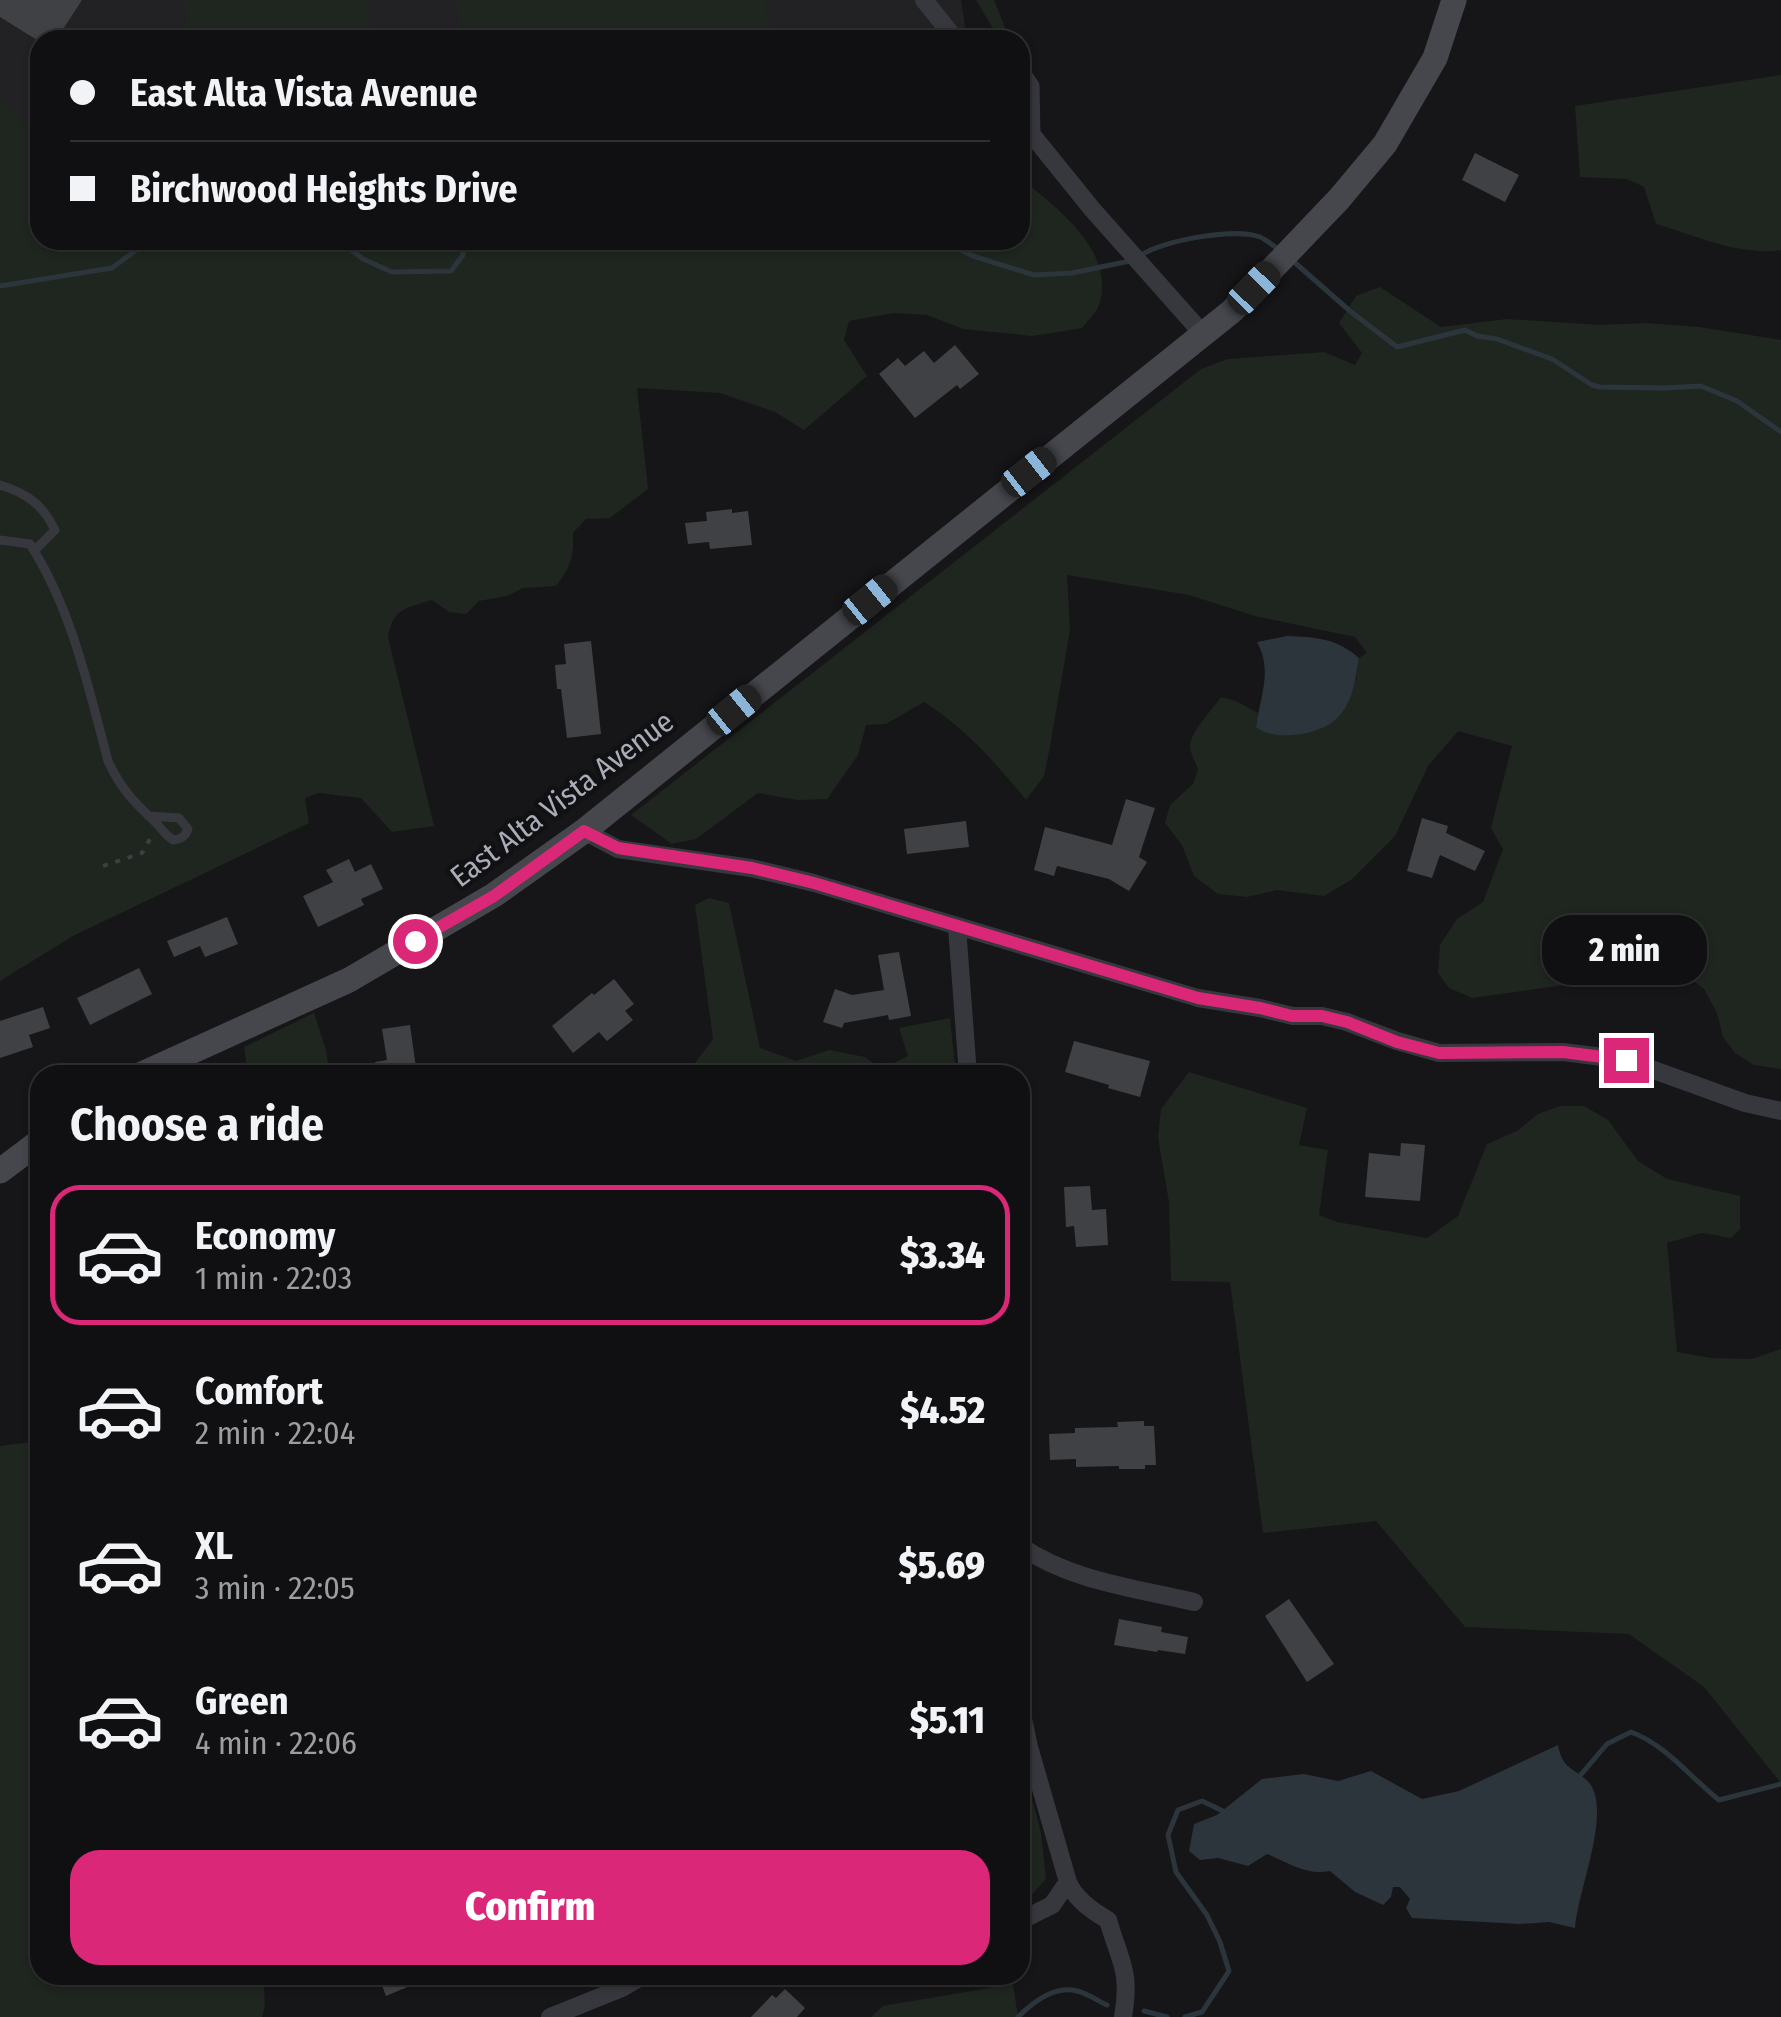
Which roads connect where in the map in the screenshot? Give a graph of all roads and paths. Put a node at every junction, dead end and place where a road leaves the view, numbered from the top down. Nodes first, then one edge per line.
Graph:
1 (924, 0) edge
2 (1454, 0) edge
3 (948, 30) edge
4 (1030, 78) edge
5 (1030, 132) edge
6 (1036, 140) junction
7 (1203, 334) junction
8 (0, 486) edge
9 (0, 540) edge
10 (34, 551) junction
11 (153, 820) joint
12 (584, 831) junction
13 (103, 866) dead end
14 (957, 927) junction
15 (162, 1065) edge
16 (967, 1065) edge
17 (1781, 1110) edge
18 (30, 1148) edge
19 (0, 1171) edge
20 (1030, 1553) edge
21 (1194, 1602) dead end
22 (1030, 1742) edge
23 (1068, 1882) junction
24 (1030, 1916) edge
25 (627, 1985) edge
26 (550, 2017) edge
27 (1123, 2017) edge

1 - 3 street
2 - 7 main road, East Alta Vista Avenue
4 - 6 lane
5 - 6 street
6 - 7 street
7 - 12 main road, East Alta Vista Avenue
8 - 10 lane
9 - 10 lane
10 - 11 lane
11 - 13 path
12 - 14 street
12 - 15 main road, East Alta Vista Avenue
14 - 16 street
14 - 17 street
18 - 19 main road
20 - 21 street
22 - 23 street
23 - 24 street
23 - 27 street
25 - 26 street

